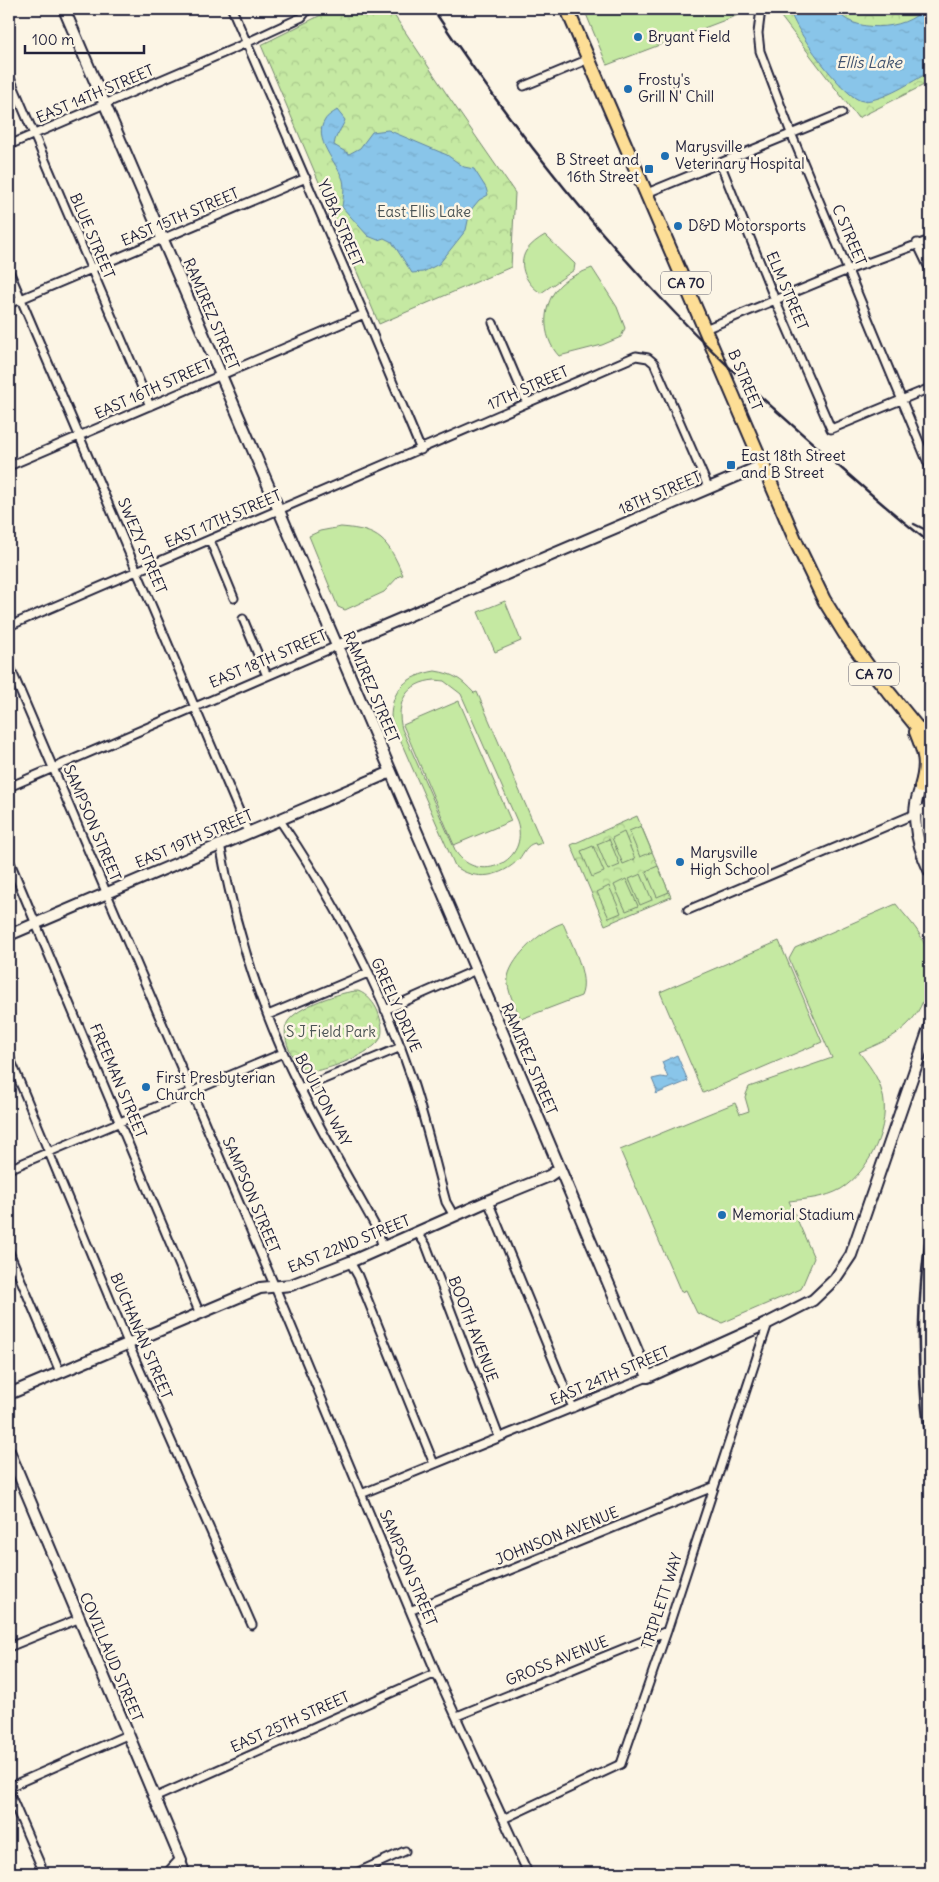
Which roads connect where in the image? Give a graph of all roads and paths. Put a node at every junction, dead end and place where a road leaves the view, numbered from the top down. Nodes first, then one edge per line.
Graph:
1 (64, 9) edge
2 (232, 9) edge
3 (567, 9) edge
4 (761, 9) edge
5 (308, 10) edge
6 (246, 43) junction
7 (589, 60) junction
8 (9, 76) edge
9 (524, 86) dead end
10 (104, 104) junction
11 (842, 113) dead end
12 (792, 133) junction
13 (34, 134) junction
14 (9, 145) edge
15 (720, 163) junction
16 (306, 178) junction
17 (647, 193) junction
18 (163, 239) junction
19 (930, 240) edge
20 (917, 243) junction
21 (91, 270) junction
22 (848, 270) junction
23 (930, 270) edge
24 (9, 271) edge
25 (21, 299) junction
26 (775, 300) junction
27 (9, 304) edge
28 (364, 314) junction
29 (493, 323) dead end
30 (705, 329) junction
31 (221, 374) junction
32 (930, 388) edge
33 (902, 400) junction
34 (527, 403) junction
35 (150, 406) junction
36 (79, 436) junction
37 (421, 450) junction
38 (763, 465) junction
39 (9, 466) edge
40 (930, 468) edge
41 (708, 489) junction
42 (278, 510) junction
43 (210, 540) junction
44 (567, 548) joint
45 (137, 571) junction
46 (234, 598) dead end
47 (243, 619) dead end
48 (9, 626) edge
49 (337, 646) junction
50 (9, 665) edge
51 (267, 676) junction
52 (196, 706) junction
53 (913, 722) junction
54 (930, 743) edge
55 (53, 767) junction
56 (391, 772) junction
57 (930, 775) edge
58 (9, 786) edge
59 (921, 786) junction
60 (929, 804) edge
61 (915, 814) junction
62 (279, 819) junction
63 (248, 832) junction
64 (930, 841) edge
65 (220, 844) junction
66 (9, 860) edge
67 (930, 872) edge
68 (107, 892) junction
69 (688, 910) dead end
70 (36, 923) junction
71 (9, 934) edge
72 (476, 970) junction
73 (368, 973) junction
74 (385, 1010) junction
75 (268, 1015) junction
76 (930, 1026) edge
77 (400, 1047) junction
78 (283, 1053) junction
79 (9, 1056) edge
80 (300, 1089) junction
81 (192, 1091) junction
82 (121, 1122) junction
83 (49, 1152) junction
84 (9, 1169) edge
85 (559, 1169) junction
86 (488, 1201) junction
87 (454, 1216) junction
88 (417, 1232) junction
89 (383, 1248) junction
90 (9, 1252) edge
91 (350, 1262) junction
92 (276, 1287) junction
93 (200, 1314) junction
94 (768, 1323) junction
95 (128, 1343) junction
96 (60, 1372) junction
97 (648, 1377) junction
98 (9, 1394) edge
99 (573, 1408) junction
100 (500, 1437) junction
101 (9, 1451) edge
102 (434, 1464) junction
103 (713, 1487) junction
104 (361, 1494) junction
105 (412, 1610) junction
106 (78, 1619) junction
107 (252, 1625) dead end
108 (667, 1631) junction
109 (9, 1647) edge
110 (436, 1673) junction
111 (457, 1716) junction
112 (127, 1735) junction
113 (9, 1787) edge
114 (9, 1792) edge
115 (154, 1798) junction
116 (503, 1819) junction
117 (405, 1851) dead end
118 (181, 1860) junction
119 (44, 1873) edge
120 (169, 1873) edge
121 (186, 1873) edge
122 (356, 1873) edge
123 (528, 1873) edge

1 - 10 street, RAMIREZ STREET
2 - 6 street, YUBA STREET
3 - 7 highway, B STREET / CA 70
4 - 12 street, C STREET
5 - 6 street, EAST 14TH STREET
6 - 10 street, EAST 14TH STREET
6 - 16 street, YUBA STREET
7 - 9 street
7 - 17 highway, B STREET / CA 70
8 - 13 street, BLUE STREET
10 - 13 street, EAST 14TH STREET
10 - 18 street, RAMIREZ STREET
11 - 12 street
12 - 15 street
12 - 22 street, C STREET
13 - 14 street, EAST 14TH STREET
13 - 21 street, BLUE STREET
15 - 17 street
15 - 26 street, ELM STREET
16 - 18 street, EAST 15TH STREET
16 - 28 street, YUBA STREET
17 - 30 highway, B STREET / CA 70
18 - 21 street, EAST 15TH STREET
18 - 31 street, RAMIREZ STREET
19 - 20 street
20 - 22 street
20 - 23 street
21 - 25 street, EAST 15TH STREET
21 - 35 street, BLUE STREET
22 - 26 street
22 - 33 street, C STREET
24 - 25 street, SWEZY STREET
25 - 27 street, EAST 15TH STREET
25 - 36 street, SWEZY STREET
26 - 30 street
26 - 33 street, ELM STREET
28 - 31 street, EAST 16TH STREET
28 - 37 street, YUBA STREET
29 - 34 street
30 - 38 highway, B STREET / CA 70
31 - 35 street, EAST 16TH STREET
31 - 42 street, RAMIREZ STREET
32 - 33 street
33 - 40 street, C STREET
34 - 37 street, 17TH STREET
34 - 41 street, 17TH STREET
35 - 36 street, EAST 16TH STREET
36 - 39 street, EAST 16TH STREET
36 - 45 street, SWEZY STREET
37 - 42 street, EAST 17TH STREET
38 - 41 street, 18TH STREET
38 - 53 highway, B STREET / CA 70
41 - 44 street, 18TH STREET
42 - 43 street, EAST 17TH STREET
42 - 49 street, RAMIREZ STREET
43 - 45 street, EAST 17TH STREET
43 - 46 street
44 - 49 street, EAST 18TH STREET
45 - 48 street, EAST 17TH STREET
45 - 52 street, SWEZY STREET
47 - 51 street
49 - 51 street, EAST 18TH STREET
49 - 56 street, RAMIREZ STREET
50 - 55 street, SAMPSON STREET
51 - 52 street, EAST 18TH STREET
52 - 55 street, EAST 18TH STREET
52 - 63 street, SWEZY STREET
53 - 54 highway, B STREET / CA 70
53 - 59 highway
55 - 58 street, EAST 18TH STREET
55 - 68 street, SAMPSON STREET
56 - 62 street, EAST 19TH STREET
56 - 72 street, RAMIREZ STREET
57 - 59 street
59 - 61 street
60 - 61 street
60 - 64 street
61 - 67 street
61 - 69 street
62 - 63 street, EAST 19TH STREET
62 - 73 street, GREELY DRIVE
63 - 65 street, EAST 19TH STREET
65 - 68 street, EAST 19TH STREET
65 - 75 street, BOULTON WAY
66 - 70 street, FREEMAN STREET
68 - 70 street, EAST 19TH STREET
68 - 81 street, SAMPSON STREET
70 - 71 street, EAST 19TH STREET
70 - 82 street, FREEMAN STREET
72 - 74 street
72 - 85 street, RAMIREZ STREET
73 - 74 street, GREELY DRIVE
73 - 75 street
74 - 77 street, GREELY DRIVE
75 - 78 street, BOULTON WAY
76 - 94 street, EAST 24TH STREET
77 - 80 street
77 - 87 street, GREELY DRIVE
78 - 80 street, BOULTON WAY
78 - 81 street
79 - 83 street, BUCHANAN STREET
80 - 89 street, BOULTON WAY
81 - 82 street
81 - 92 street, SAMPSON STREET
82 - 83 street
82 - 93 street, FREEMAN STREET
83 - 84 street
83 - 95 street, BUCHANAN STREET
85 - 86 street, EAST 22ND STREET
85 - 97 street, RAMIREZ STREET
86 - 87 street, EAST 22ND STREET
86 - 99 street
87 - 88 street, EAST 22ND STREET
88 - 89 street, EAST 22ND STREET
88 - 100 street, BOOTH AVENUE
89 - 91 street, EAST 22ND STREET
90 - 96 street
91 - 92 street, EAST 22ND STREET
91 - 102 street
92 - 93 street, EAST 22ND STREET
92 - 104 street, SAMPSON STREET
93 - 95 street, EAST 22ND STREET
94 - 97 street, EAST 24TH STREET
94 - 103 street, TRIPLETT WAY
95 - 96 street, EAST 22ND STREET
95 - 107 street, BUCHANAN STREET
96 - 98 street, EAST 22ND STREET
97 - 99 street, EAST 24TH STREET
99 - 100 street, EAST 24TH STREET
100 - 102 street, EAST 24TH STREET
101 - 106 street, COVILLAUD STREET
102 - 104 street, EAST 24TH STREET
103 - 105 street, JOHNSON AVENUE
103 - 108 street, TRIPLETT WAY
104 - 105 street, SAMPSON STREET
105 - 110 street, SAMPSON STREET
106 - 109 street
106 - 112 street, COVILLAUD STREET
108 - 111 street, GROSS AVENUE
108 - 116 street, TRIPLETT WAY
110 - 111 street, SAMPSON STREET
110 - 115 street, EAST 25TH STREET
111 - 116 street, SAMPSON STREET
112 - 113 street
112 - 115 street, COVILLAUD STREET
114 - 119 street
115 - 118 street, COVILLAUD STREET
116 - 123 street, SAMPSON STREET
117 - 122 street
118 - 120 street
118 - 121 street, COVILLAUD STREET

